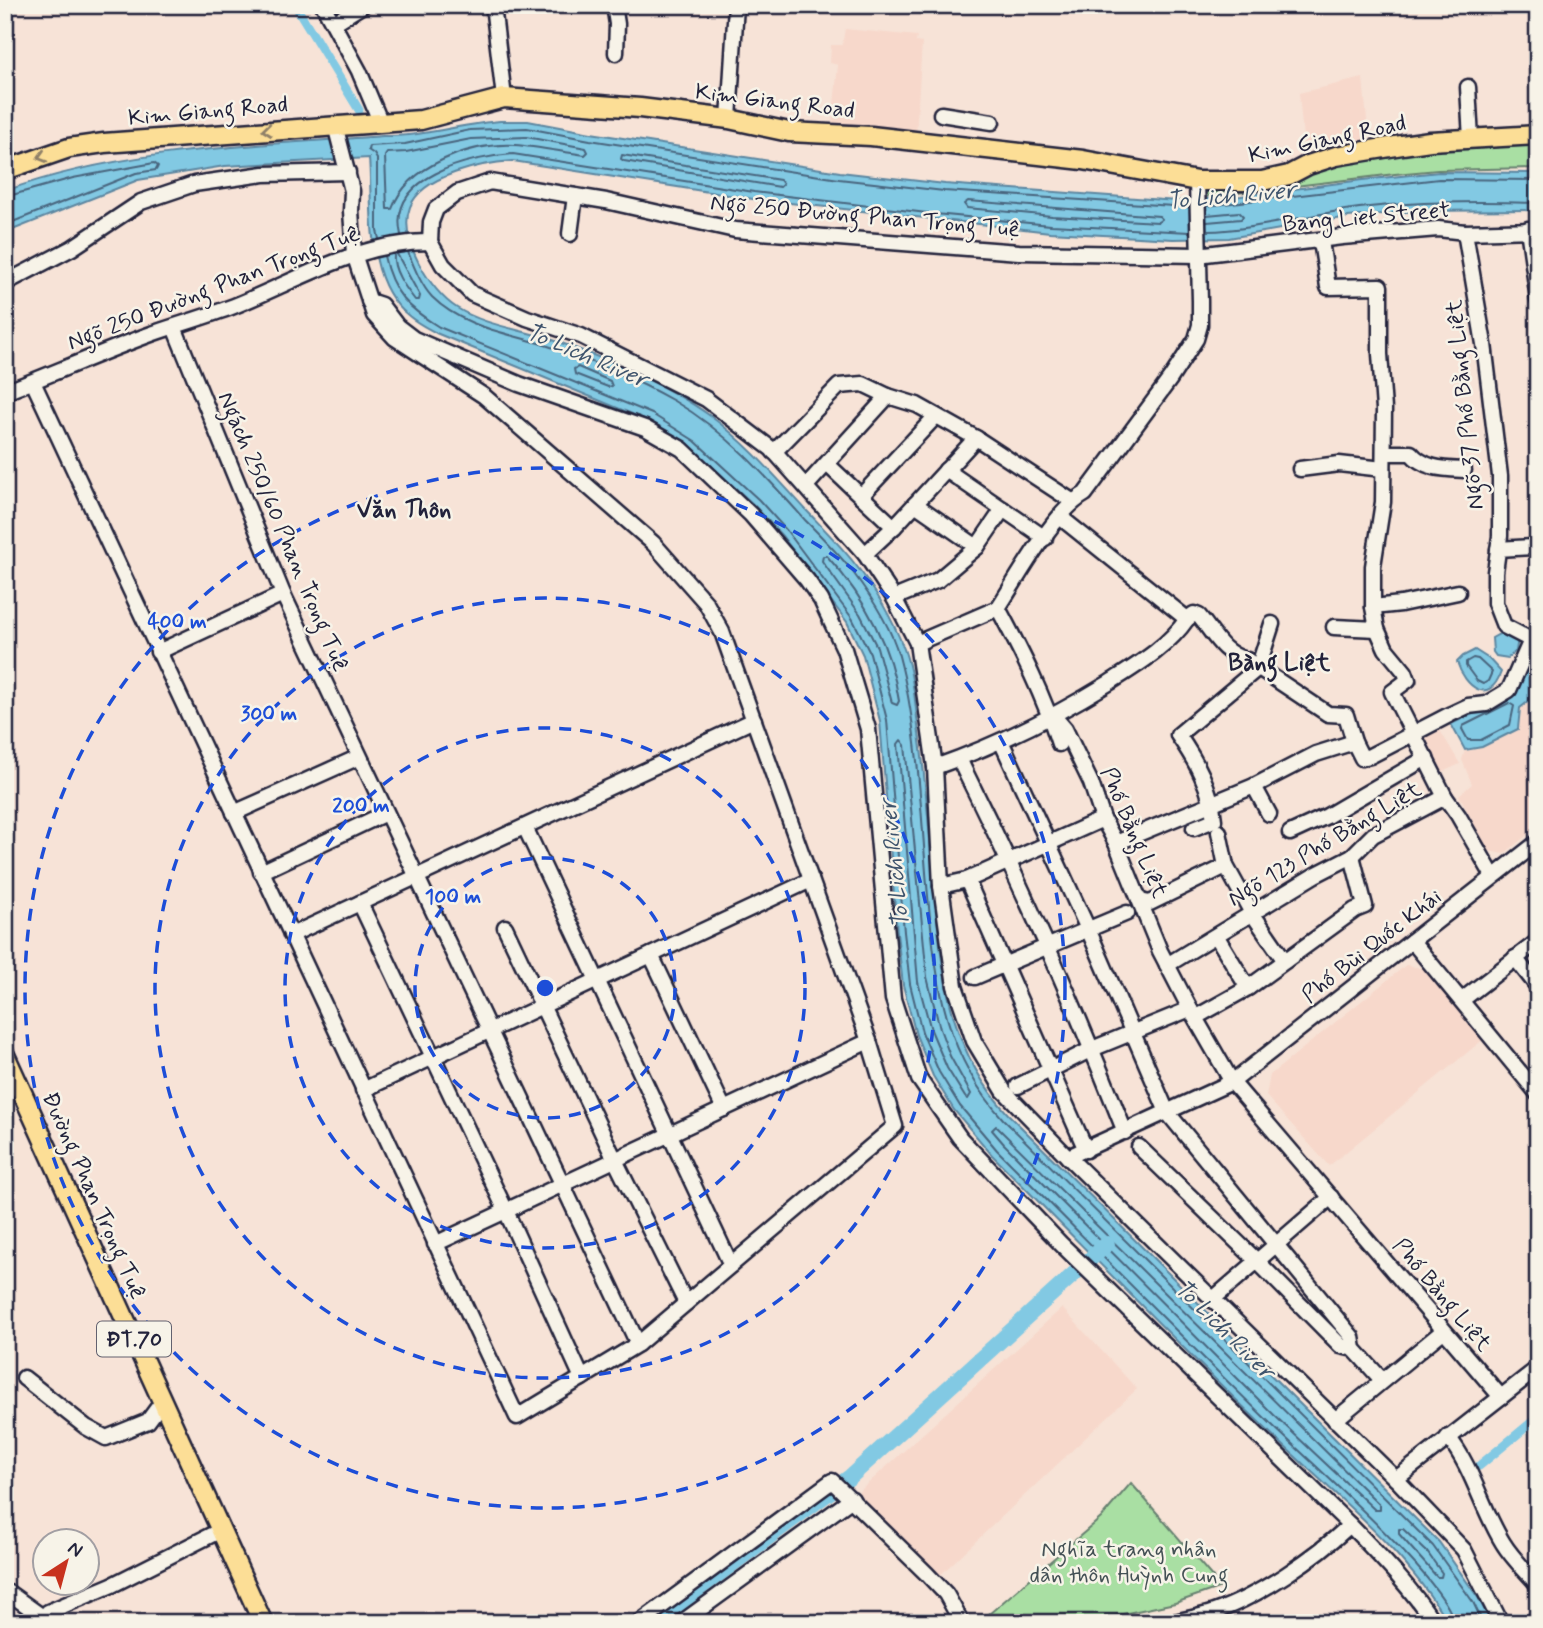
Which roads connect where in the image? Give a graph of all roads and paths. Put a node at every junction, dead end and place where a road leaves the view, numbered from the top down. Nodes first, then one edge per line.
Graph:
1 (323, 5) edge
2 (363, 5) edge
3 (493, 5) edge
4 (614, 5) edge
5 (736, 5) edge
6 (334, 23) junction
7 (616, 53) dead end
8 (1468, 87) dead end
9 (504, 98) junction
10 (941, 114) dead end
11 (729, 119) junction
12 (380, 121) junction
13 (992, 122) dead end
14 (337, 131) junction
15 (1538, 135) edge
16 (1471, 139) junction
17 (348, 168) junction
18 (5, 170) edge
19 (1197, 184) junction
20 (575, 196) junction
21 (1533, 229) edge
22 (1465, 232) junction
23 (570, 234) dead end
24 (430, 242) junction
25 (1321, 242) junction
26 (1199, 252) junction
27 (359, 253) junction
28 (5, 283) edge
29 (1538, 299) edge
30 (369, 302) junction
31 (174, 327) junction
32 (33, 382) junction
33 (5, 392) edge
34 (888, 396) junction
35 (936, 416) junction
36 (976, 438) junction
37 (774, 452) junction
38 (1384, 453) junction
39 (827, 464) junction
40 (1300, 469) dead end
41 (1383, 469) junction
42 (946, 470) junction
43 (1464, 470) dead end
44 (806, 486) junction
45 (861, 496) junction
46 (1072, 501) junction
47 (915, 504) junction
48 (1003, 509) junction
49 (1060, 517) junction
50 (894, 527) junction
51 (1045, 538) junction
52 (977, 547) junction
53 (1532, 547) dead end
54 (1498, 549) junction
55 (865, 554) junction
56 (1458, 592) dead end
57 (283, 594) junction
58 (894, 598) junction
59 (1373, 607) junction
60 (998, 608) junction
61 (1187, 619) junction
62 (1272, 624) dead end
63 (1334, 627) dead end
64 (1377, 629) junction
65 (1534, 638) edge
66 (917, 643) junction
67 (158, 652) junction
68 (1258, 668) junction
69 (1051, 718) junction
70 (754, 720) junction
71 (1414, 733) junction
72 (1001, 741) junction
73 (1354, 742) junction
74 (1059, 744) dead end
75 (358, 754) junction
76 (1426, 758) junction
77 (959, 759) junction
78 (935, 767) junction
79 (1254, 786) junction
80 (1444, 797) junction
81 (1212, 802) junction
82 (234, 813) junction
83 (386, 813) junction
84 (1269, 814) dead end
85 (1103, 819) junction
86 (525, 827) junction
87 (1194, 828) dead end
88 (1219, 832) dead end
89 (1290, 833) dead end
90 (1538, 842) edge
91 (1049, 843) junction
92 (1116, 843) junction
93 (1352, 856) junction
94 (1010, 861) junction
95 (1226, 866) junction
96 (261, 872) junction
97 (417, 875) junction
98 (1493, 876) junction
99 (811, 880) junction
100 (967, 880) junction
101 (941, 886) junction
102 (1140, 901) junction
103 (360, 903) junction
104 (1127, 913) dead end
105 (1252, 913) junction
106 (505, 927) dead end
107 (1088, 929) junction
108 (291, 935) junction
109 (1216, 937) junction
110 (1412, 941) junction
111 (1538, 941) edge
112 (1048, 947) junction
113 (651, 955) junction
114 (1515, 958) junction
115 (1284, 961) junction
116 (1006, 965) junction
117 (1167, 965) junction
118 (975, 977) dead end
119 (597, 981) junction
120 (1538, 987) edge
121 (1248, 988) junction
122 (1462, 1000) junction
123 (542, 1006) junction
124 (1193, 1013) junction
125 (489, 1031) junction
126 (1132, 1034) junction
127 (869, 1041) junction
128 (1092, 1049) junction
129 (5, 1055) edge
130 (433, 1057) junction
131 (1049, 1069) junction
132 (1232, 1082) junction
133 (1018, 1086) dead end
134 (363, 1090) junction
135 (1538, 1094) edge
136 (724, 1109) junction
137 (1167, 1112) junction
138 (1125, 1132) junction
139 (669, 1135) junction
140 (1139, 1147) dead end
141 (1086, 1150) junction
142 (1068, 1157) junction
143 (615, 1160) junction
144 (561, 1185) junction
145 (1331, 1197) junction
146 (506, 1211) junction
147 (435, 1244) junction
148 (1276, 1246) junction
149 (1258, 1262) junction
150 (731, 1265) junction
151 (1212, 1300) junction
152 (686, 1303) junction
153 (1443, 1331) junction
154 (638, 1344) junction
155 (1354, 1349) junction
156 (1538, 1368) edge
157 (24, 1378) dead end
158 (582, 1378) junction
159 (1382, 1380) junction
160 (1501, 1397) junction
161 (162, 1402) junction
162 (1335, 1420) junction
163 (1448, 1437) junction
164 (1396, 1479) junction
165 (843, 1491) junction
166 (1350, 1525) junction
167 (221, 1530) junction
168 (1538, 1585) edge
169 (5, 1597) edge
170 (263, 1623) edge
171 (639, 1623) edge
172 (681, 1623) edge
173 (962, 1623) edge
174 (1171, 1623) edge
175 (1434, 1623) edge
176 (1501, 1623) edge

1 - 6 street
2 - 6 street
3 - 9 street
4 - 7 street
5 - 11 street
6 - 12 street
8 - 16 street
9 - 11 main road, Kim Giang Road
9 - 12 main road, Kim Giang Road
10 - 13 street
11 - 19 main road, Kim Giang Road
12 - 14 main road, Kim Giang Road
14 - 17 street
14 -> 18 main road, Kim Giang Road
15 - 16 main road, Kim Giang Road
16 - 19 main road, Kim Giang Road
17 - 27 street
17 - 28 street
19 - 26 street
20 - 23 street
20 - 24 street, Ngõ 250 Đường Phan Trọng Tuệ
20 - 26 street, Ngõ 250 Đường Phan Trọng Tuệ
21 - 22 street, Bang Liet Street
21 - 29 street
22 - 25 street, Bang Liet Street
22 - 54 street, Ngõ 37 Phố Bằng Liệt
24 - 27 street, Ngõ 250 Đường Phan Trọng Tuệ
24 - 37 street
25 - 26 street, Bang Liet Street
25 - 38 street
26 - 46 street
27 - 30 street
27 - 31 street, Ngõ 250 Đường Phan Trọng Tuệ
30 - 70 street
30 - 166 street
31 - 32 street, Ngõ 250 Đường Phan Trọng Tuệ
31 - 57 street, Ngách 250/60 Phan Trọng Tuệ
32 - 33 street, Ngõ 250 Đường Phan Trọng Tuệ
32 - 67 street
34 - 35 street
34 - 37 street
34 - 39 street
35 - 36 street
35 - 45 street
36 - 42 street
36 - 46 street
37 - 44 street
38 - 41 street
38 - 43 street
39 - 44 street
39 - 45 street
40 - 41 street
41 - 59 street
42 - 47 street
42 - 48 street
44 - 55 street
45 - 50 street
46 - 49 street
47 - 50 street
47 - 52 street
48 - 51 street
48 - 52 street
49 - 51 street
49 - 61 street
50 - 55 street
51 - 60 street
52 - 58 street
53 - 54 street
54 - 65 street, Ngõ 37 Phố Bằng Liệt
55 - 58 street
56 - 59 street
57 - 67 street
57 - 75 street, Ngách 250/60 Phan Trọng Tuệ
58 - 66 street
59 - 64 street
60 - 66 street
60 - 69 street, Phố Bằng Liệt
61 - 68 street
61 - 69 street
62 - 68 street
63 - 64 street
64 - 71 street, Ngõ 123 Phố Bằng Liệt
65 - 71 street
66 - 78 street
67 - 82 street
68 - 73 street
68 - 81 street
69 - 72 street
69 - 74 street
69 - 85 street, Phố Bằng Liệt
70 - 86 street
70 - 99 street
71 - 73 street
71 - 76 street, Ngõ 123 Phố Bằng Liệt
72 - 77 street
72 - 91 street
73 - 79 street
75 - 82 street
75 - 83 street, Ngách 250/60 Phan Trọng Tuệ
76 - 80 street, Ngõ 123 Phố Bằng Liệt
76 - 89 street
77 - 78 street
77 - 94 street
78 - 101 street
79 - 81 street
79 - 84 street
80 - 93 street, Ngõ 123 Phố Bằng Liệt
80 - 98 street
81 - 87 street
81 - 92 street
82 - 96 street
83 - 96 street
83 - 97 street, Ngách 250/60 Phan Trọng Tuệ
85 - 91 street
85 - 92 street, Phố Bằng Liệt
86 - 97 street
86 - 119 street
88 - 95 street
90 - 98 street, Phố Bùi Quốc Khái
91 - 94 street
91 - 107 street
92 - 102 street, Phố Bằng Liệt
93 - 105 street, Ngõ 123 Phố Bằng Liệt
93 - 115 street
94 - 100 street
94 - 112 street
95 - 102 street
95 - 105 street
96 - 108 street
97 - 103 street
97 - 125 street, Ngách 250/60 Phan Trọng Tuệ
98 - 110 street, Phố Bùi Quốc Khái
99 - 113 street
99 - 127 street
100 - 101 street
100 - 116 street
101 - 142 street
102 - 117 street, Phố Bằng Liệt
103 - 108 street
103 - 130 street
104 - 107 street
105 - 109 street, Ngõ 123 Phố Bằng Liệt
105 - 115 street
106 - 123 street
107 - 112 street
107 - 126 street
108 - 134 street
109 - 117 street, Ngõ 123 Phố Bằng Liệt
109 - 121 street
110 - 122 street
110 - 132 street, Phố Bùi Quốc Khái
111 - 114 street
112 - 116 street
112 - 128 street
113 - 119 street
113 - 136 street
114 - 120 street
114 - 122 street
115 - 121 street
116 - 118 street
116 - 131 street
117 - 124 street, Phố Bằng Liệt
119 - 123 street
119 - 139 street
121 - 124 street
122 - 135 street
123 - 125 street
123 - 143 street
124 - 126 street
124 - 132 street, Phố Bằng Liệt
125 - 130 street
125 - 144 street, Ngách 250/60 Phan Trọng Tuệ
126 - 128 street
126 - 137 street
127 - 136 street
127 - 150 street
128 - 131 street
128 - 138 street
129 - 161 main road, Đường Phan Trọng Tuệ / ĐT.70
130 - 134 street
130 - 146 street
131 - 133 street
131 - 141 street
132 - 137 street, Phố Bùi Quốc Khái
132 - 145 street, Phố Bằng Liệt
134 - 147 street
136 - 139 street
137 - 138 street, Phố Bùi Quốc Khái
137 - 148 street
138 - 141 street, Phố Bùi Quốc Khái
139 - 143 street
139 - 150 street
140 - 149 street
141 - 142 street, Phố Bùi Quốc Khái
142 - 151 street
143 - 144 street
143 - 152 street
144 - 146 street
144 - 154 street, Ngách 250/60 Phan Trọng Tuệ
145 - 148 street
145 - 153 street, Phố Bằng Liệt
146 - 147 street
146 - 158 street
147 - 158 street
148 - 149 street
148 - 155 street
149 - 151 street
149 - 155 street
150 - 152 street
151 - 162 street
152 - 154 street
153 - 159 street
153 - 160 street, Phố Bằng Liệt
154 - 158 street
155 - 159 street
156 - 160 street
157 - 161 street
159 - 162 street
160 - 163 street
161 - 167 main road, Đường Phan Trọng Tuệ / ĐT.70
162 - 164 street
163 - 164 street
163 - 168 street
164 - 176 street
165 - 171 street
165 - 172 street
165 - 173 street
166 - 174 street
166 - 175 street
167 - 169 street
167 - 170 main road, Đường Phan Trọng Tuệ / ĐT.70

